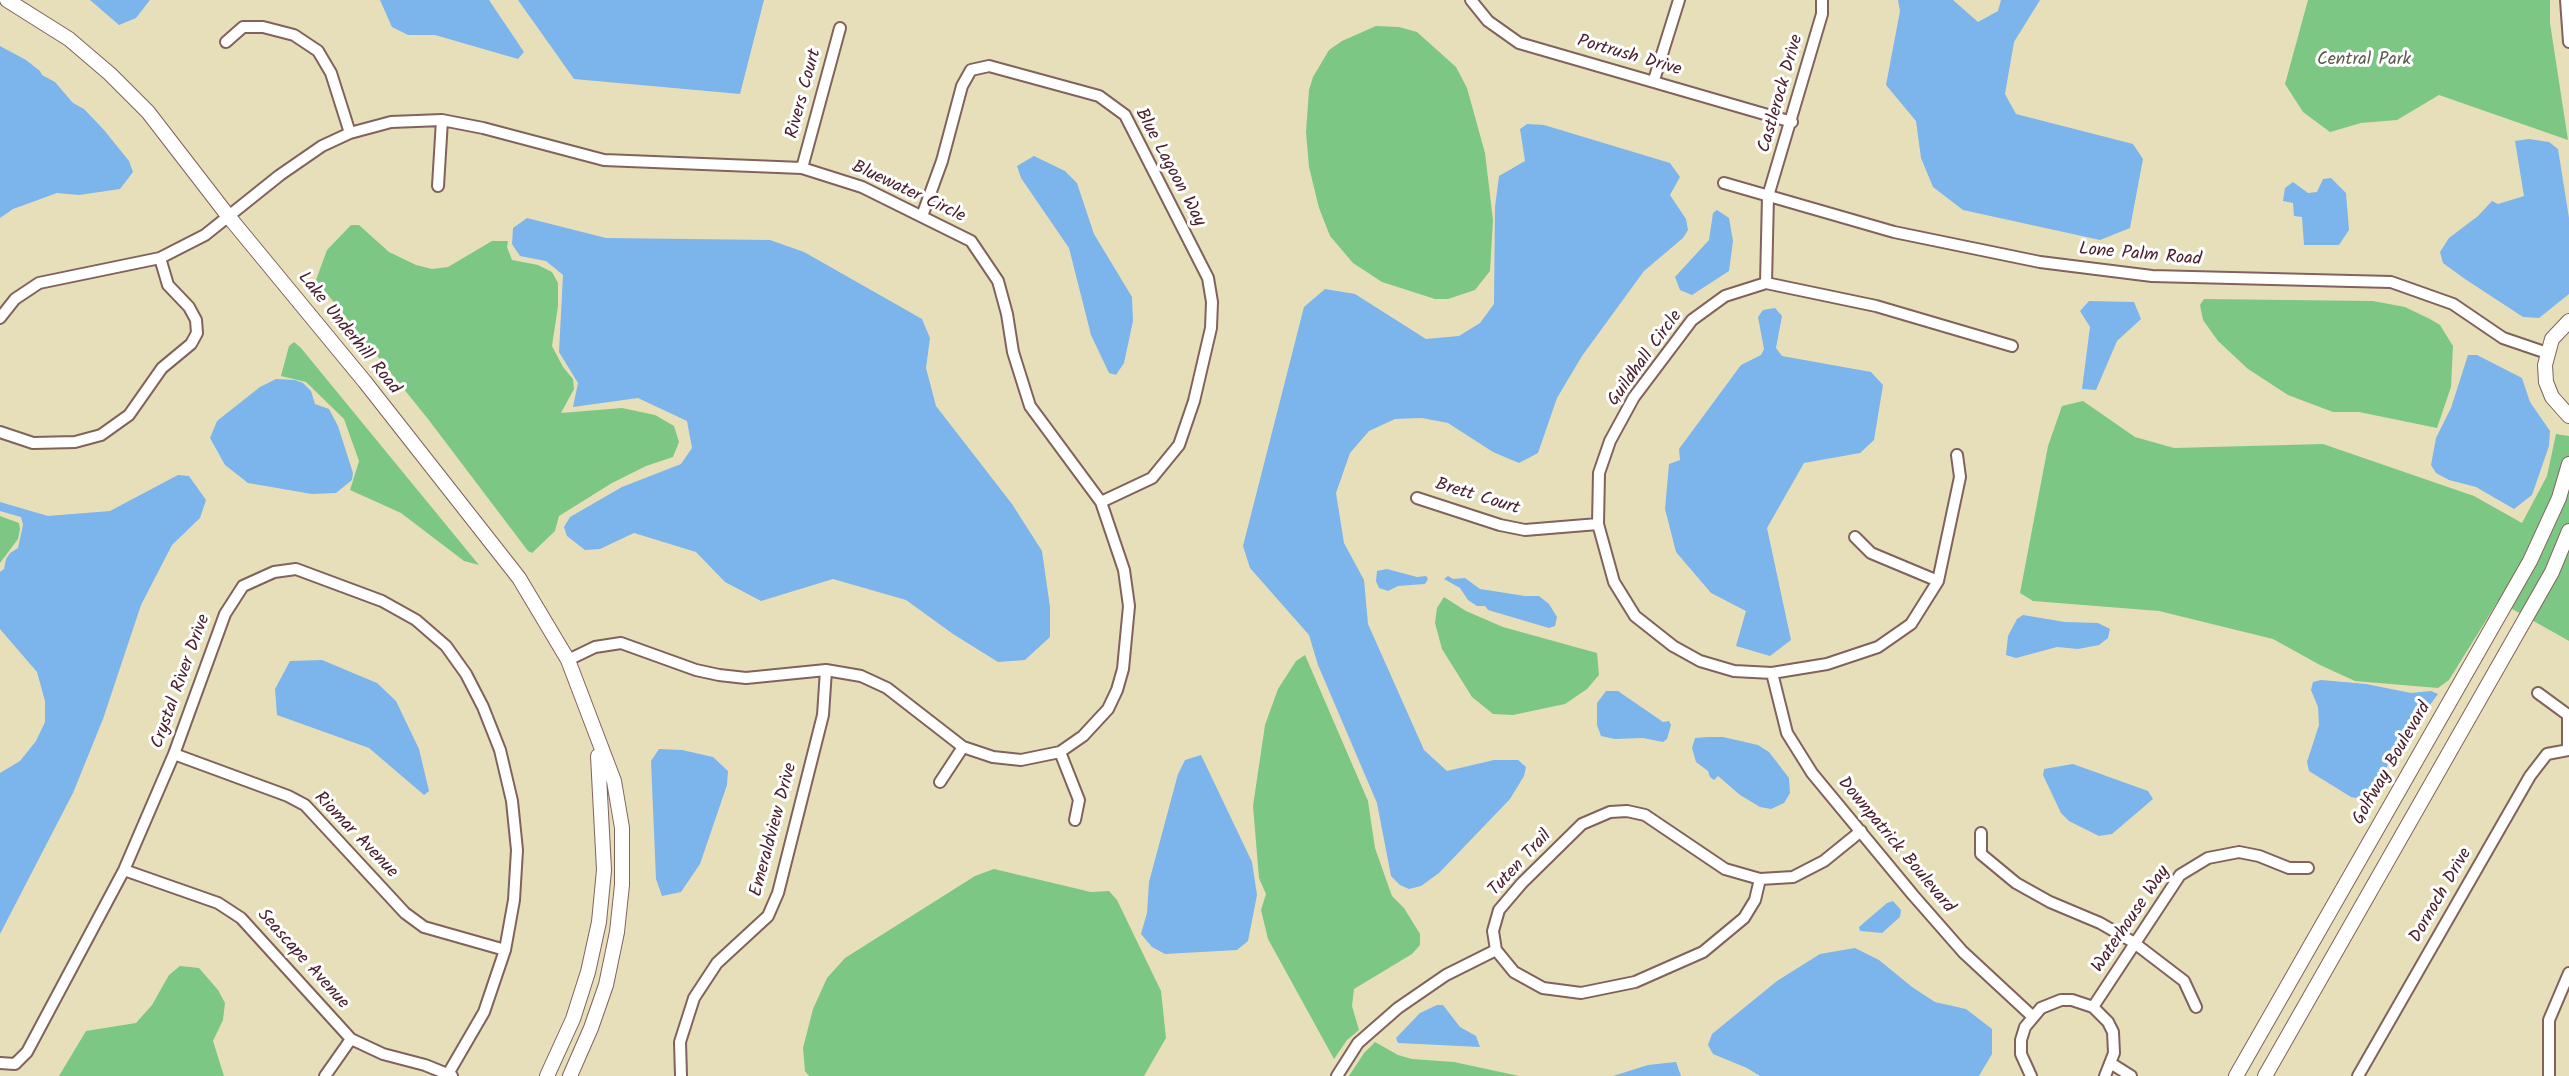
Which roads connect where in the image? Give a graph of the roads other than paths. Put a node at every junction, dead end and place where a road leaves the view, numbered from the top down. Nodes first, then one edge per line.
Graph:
1 (7, 0) edge
2 (1471, 0) edge
3 (1679, 0) edge
4 (1822, 0) edge
5 (2566, 0) edge
6 (840, 28) dead end
7 (226, 42) dead end
8 (2569, 42) edge
9 (1654, 81) junction
10 (442, 120) junction
11 (1792, 122) junction
12 (350, 133) junction
13 (802, 168) junction
14 (1724, 183) dead end
15 (438, 186) dead end
16 (1768, 196) junction
17 (922, 216) junction
18 (229, 218) junction
19 (160, 258) junction
20 (1766, 283) junction
21 (0, 318) edge
22 (2569, 321) edge
23 (2012, 346) dead end
24 (2547, 353) junction
25 (2569, 416) edge
26 (0, 432) edge
27 (1957, 455) dead end
28 (2569, 464) edge
29 (1417, 498) dead end
30 (1101, 502) junction
31 (1598, 524) junction
32 (2547, 525) junction
33 (2568, 532) edge
34 (1855, 537) dead end
35 (1938, 581) junction
36 (568, 660) junction
37 (826, 670) junction
38 (1772, 673) junction
39 (2538, 693) dead end
40 (597, 741) junction
41 (963, 747) junction
42 (2569, 749) edge
43 (1060, 752) junction
44 (174, 754) junction
45 (939, 782) dead end
46 (2403, 782) junction
47 (2425, 794) junction
48 (1076, 820) dead end
49 (1862, 831) junction
50 (1981, 833) dead end
51 (2308, 868) dead end
52 (124, 870) junction
53 (1760, 879) junction
54 (2133, 942) junction
55 (504, 950) junction
56 (1496, 950) junction
57 (2569, 973) edge
58 (2093, 1007) junction
59 (2196, 1007) dead end
60 (2032, 1016) junction
61 (351, 1039) junction
62 (0, 1063) edge
63 (2112, 1064) junction
64 (450, 1075) edge
65 (325, 1076) edge
66 (547, 1076) edge
67 (570, 1076) edge
68 (681, 1076) edge
69 (1337, 1076) edge
70 (2031, 1076) edge
71 (2104, 1076) edge
72 (2131, 1076) edge
73 (2236, 1076) edge
74 (2265, 1076) edge
75 (2358, 1076) edge
76 (2549, 1076) edge

1 - 18 street, Lake Underhill Road
2 - 9 street, Portrush Drive
3 - 9 street
4 - 11 street, Castlerock Drive
5 - 8 street
6 - 13 street, Rivers Court
7 - 12 street
9 - 11 street, Portrush Drive
10 - 12 street, Bluewater Circle
10 - 13 street, Bluewater Circle
10 - 15 street
11 - 16 street, Castlerock Drive
12 - 18 street, Bluewater Circle
13 - 17 street, Bluewater Circle
14 - 16 street, Lone Palm Road
16 - 20 street
16 - 24 street, Lone Palm Road
17 - 30 street, Bluewater Circle
17 - 30 street, Blue Lagoon Way
18 - 19 street, Bluewater Circle
18 - 36 street, Lake Underhill Road
19 - 21 street, Bluewater Circle
19 - 26 street
20 - 23 street, Guildhall Circle
20 - 31 street, Guildhall Circle
22 - 24 street
24 - 25 street
27 - 35 street, Guildhall Circle
28 - 32 street, Golfway Boulevard
29 - 31 street, Brett Court
30 - 43 street, Bluewater Circle
31 - 38 street, Guildhall Circle
32 - 33 street
32 - 46 street, Golfway Boulevard
33 - 47 street
34 - 35 street
35 - 38 street, Guildhall Circle
36 - 37 street, Bluewater Circle
36 - 40 street, Lake Underhill Road
37 - 41 street, Bluewater Circle
37 - 68 street, Emeraldview Drive
38 - 49 street, Downpatrick Boulevard
39 - 42 street
40 - 66 street, Lake Underhill Road
40 - 67 street, Lake Underhill Road
41 - 43 street, Bluewater Circle
41 - 45 street
42 - 75 street, Dornoch Drive
43 - 48 street
44 - 52 street, Crystal River Drive
44 - 55 street, Riomar Avenue
44 - 55 street, Crystal River Drive
46 - 47 street
46 - 73 street, Golfway Boulevard
47 - 74 street
49 - 53 street, Tuten Trail
49 - 60 street, Downpatrick Boulevard
50 - 54 street
51 - 54 street, Waterhouse Way
52 - 61 street, Seascape Avenue
52 - 62 street, Crystal River Drive
53 - 56 street
53 - 56 street, Tuten Trail
54 - 58 street, Waterhouse Way
54 - 59 street
55 - 64 street, Crystal River Drive
56 - 69 street
57 - 76 street
58 - 60 street
58 - 63 street
60 - 70 street
61 - 64 street, Seascape Avenue
61 - 65 street
63 - 71 street
63 - 72 street

